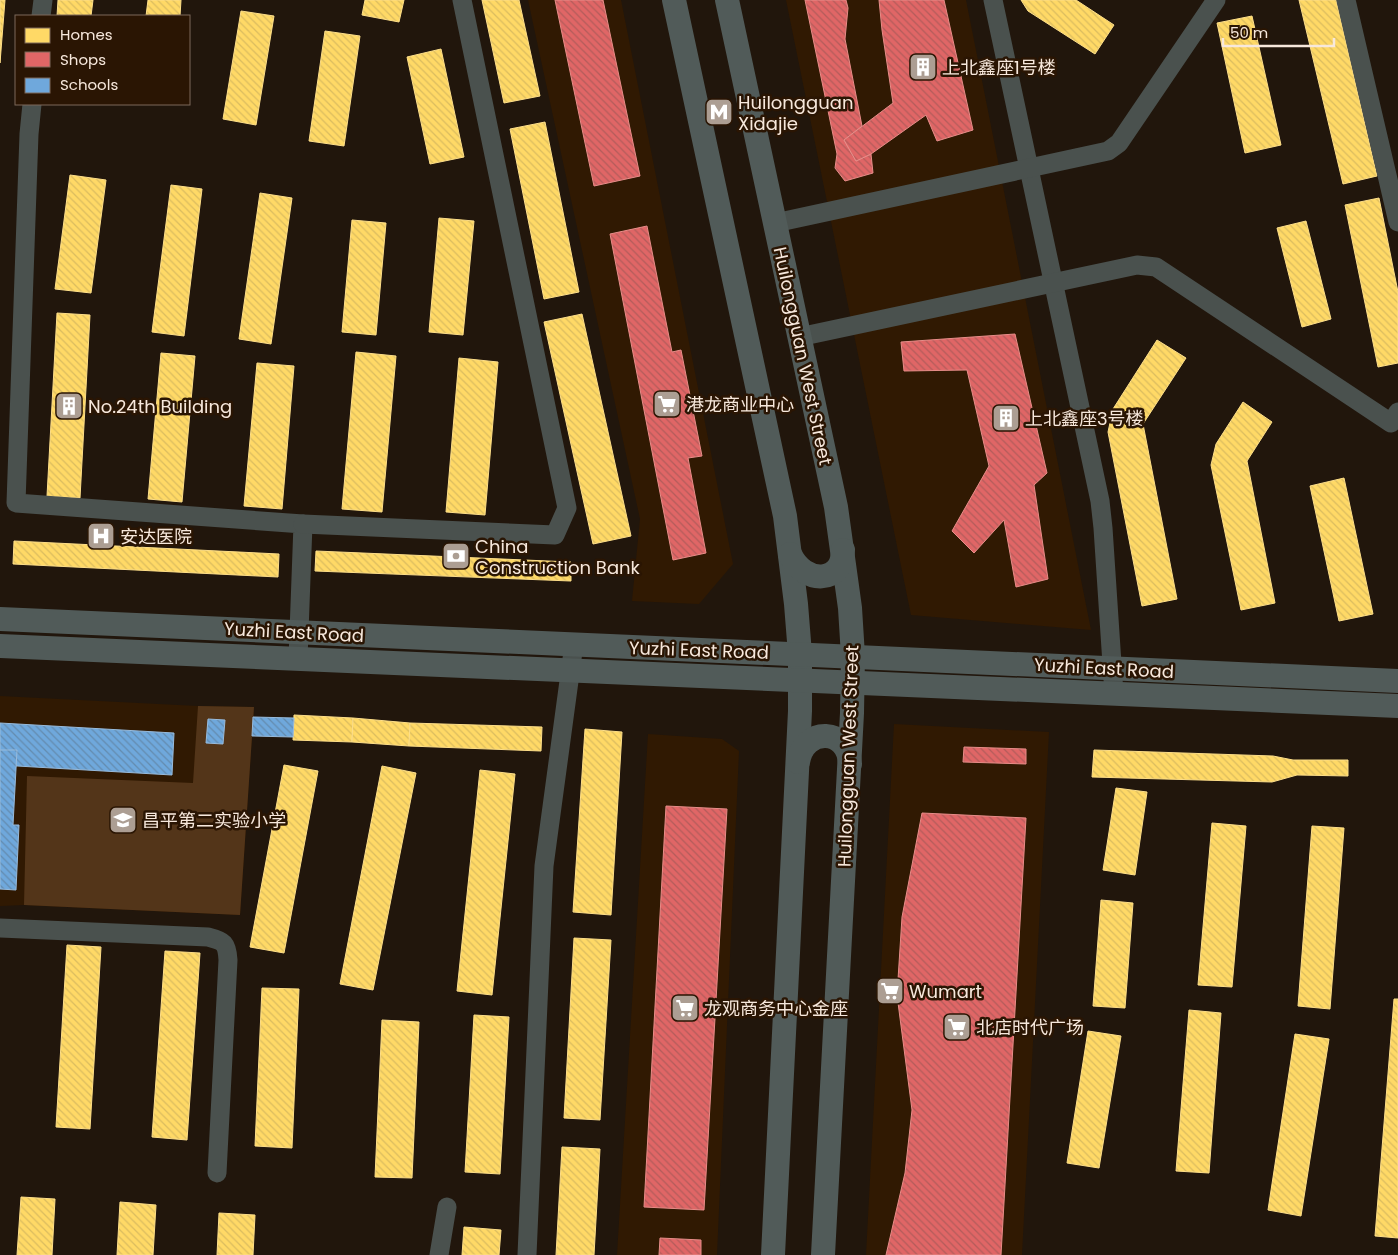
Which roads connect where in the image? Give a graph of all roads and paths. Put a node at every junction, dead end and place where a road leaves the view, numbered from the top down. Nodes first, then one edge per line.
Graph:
1 (42, 0) edge
2 (462, 0) edge
3 (674, 0) edge
4 (727, 0) edge
5 (993, 0) edge
6 (1216, 0) edge
7 (1346, 0) edge
8 (41, 15) edge
9 (32, 105) edge
10 (1029, 168) junction
11 (1398, 222) edge
12 (775, 223) junction
13 (1053, 283) junction
14 (799, 337) junction
15 (1398, 412) edge
16 (303, 524) junction
17 (842, 550) junction
18 (790, 554) junction
19 (0, 619) edge
20 (299, 632) junction
21 (574, 644) junction
22 (0, 646) edge
23 (800, 654) junction
24 (853, 656) junction
25 (298, 659) junction
26 (1113, 668) junction
27 (571, 670) junction
28 (800, 680) junction
29 (1398, 680) edge
30 (853, 682) junction
31 (1114, 694) junction
32 (1398, 706) edge
33 (797, 762) junction
34 (850, 764) junction
35 (0, 928) edge
36 (217, 1173) dead end
37 (447, 1206) dead end
38 (439, 1255) edge
39 (527, 1255) edge
40 (773, 1255) edge
41 (823, 1255) edge

1 - 8 street
2 - 16 street
3 - 18 main road
4 - 12 main road, Huilongguan West Street
5 - 10 street
6 - 10 street
7 - 11 street
9 - 16 street
10 - 12 street
10 - 13 street
12 - 14 main road, Huilongguan West Street
13 - 14 street
13 - 15 street
13 - 26 street
14 - 17 main road, Huilongguan West Street
16 - 20 street
17 - 18 main road
17 - 24 main road, Huilongguan West Street
18 - 23 main road
19 - 20 main road, Yuzhi East Road
20 - 21 main road, Yuzhi East Road
20 - 25 street
21 - 23 main road, Yuzhi East Road
21 - 27 street
22 - 25 main road, Yuzhi East Road
23 - 24 main road, Yuzhi East Road
23 - 28 main road
24 - 26 main road, Yuzhi East Road
24 - 30 main road, Huilongguan West Street
25 - 27 main road, Yuzhi East Road
26 - 29 main road, Yuzhi East Road
26 - 31 street
27 - 28 main road, Yuzhi East Road
27 - 39 street
28 - 30 main road, Yuzhi East Road
28 - 33 main road
30 - 31 main road, Yuzhi East Road
30 - 34 main road, Huilongguan West Street
31 - 32 main road, Yuzhi East Road
33 - 34 main road
33 - 40 main road
34 - 41 main road, Huilongguan West Street
35 - 36 street
37 - 38 street

